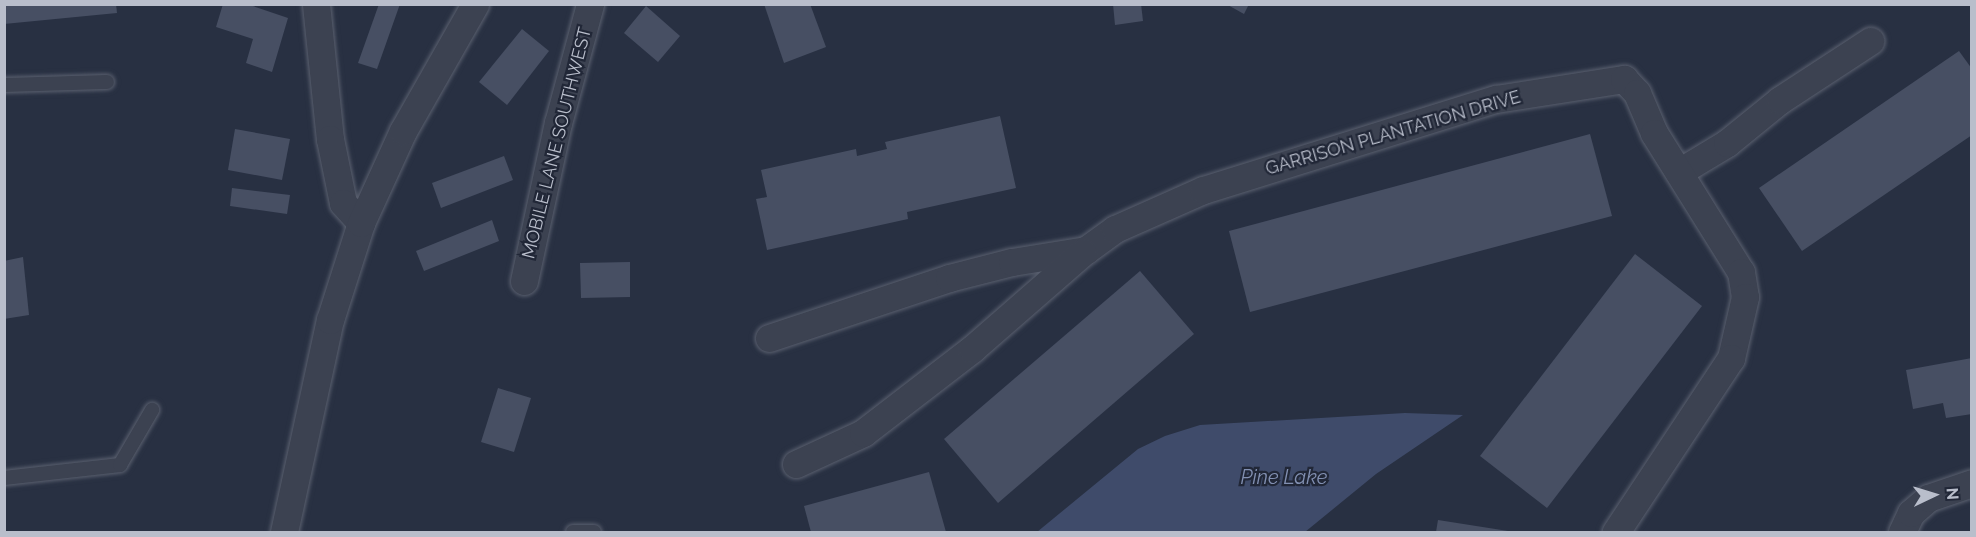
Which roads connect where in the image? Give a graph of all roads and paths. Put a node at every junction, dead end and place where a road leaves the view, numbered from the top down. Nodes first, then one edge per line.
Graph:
1 (316, 4) edge
2 (474, 4) edge
3 (590, 4) edge
4 (1870, 41) dead end
5 (107, 82) dead end
6 (4, 85) edge
7 (1679, 172) junction
8 (361, 223) junction
9 (1086, 249) junction
10 (524, 281) dead end
11 (769, 338) dead end
12 (152, 410) dead end
13 (795, 464) dead end
14 (4, 478) edge
15 (1971, 483) edge
16 (284, 532) edge
17 (573, 532) edge
18 (594, 532) edge
19 (1616, 532) edge
20 (1902, 532) edge

1 - 8 street
2 - 8 street
3 - 10 street, MOBILE LANE SOUTHWEST
4 - 7 street
5 - 6 lane
7 - 9 street, GARRISON PLANTATION DRIVE
7 - 19 street, GARRISON PLANTATION DRIVE
8 - 16 street
9 - 11 street, GARRISON PLANTATION DRIVE
9 - 13 street, GARRISON PLANTATION DRIVE
12 - 14 lane
15 - 20 street
17 - 18 lane

